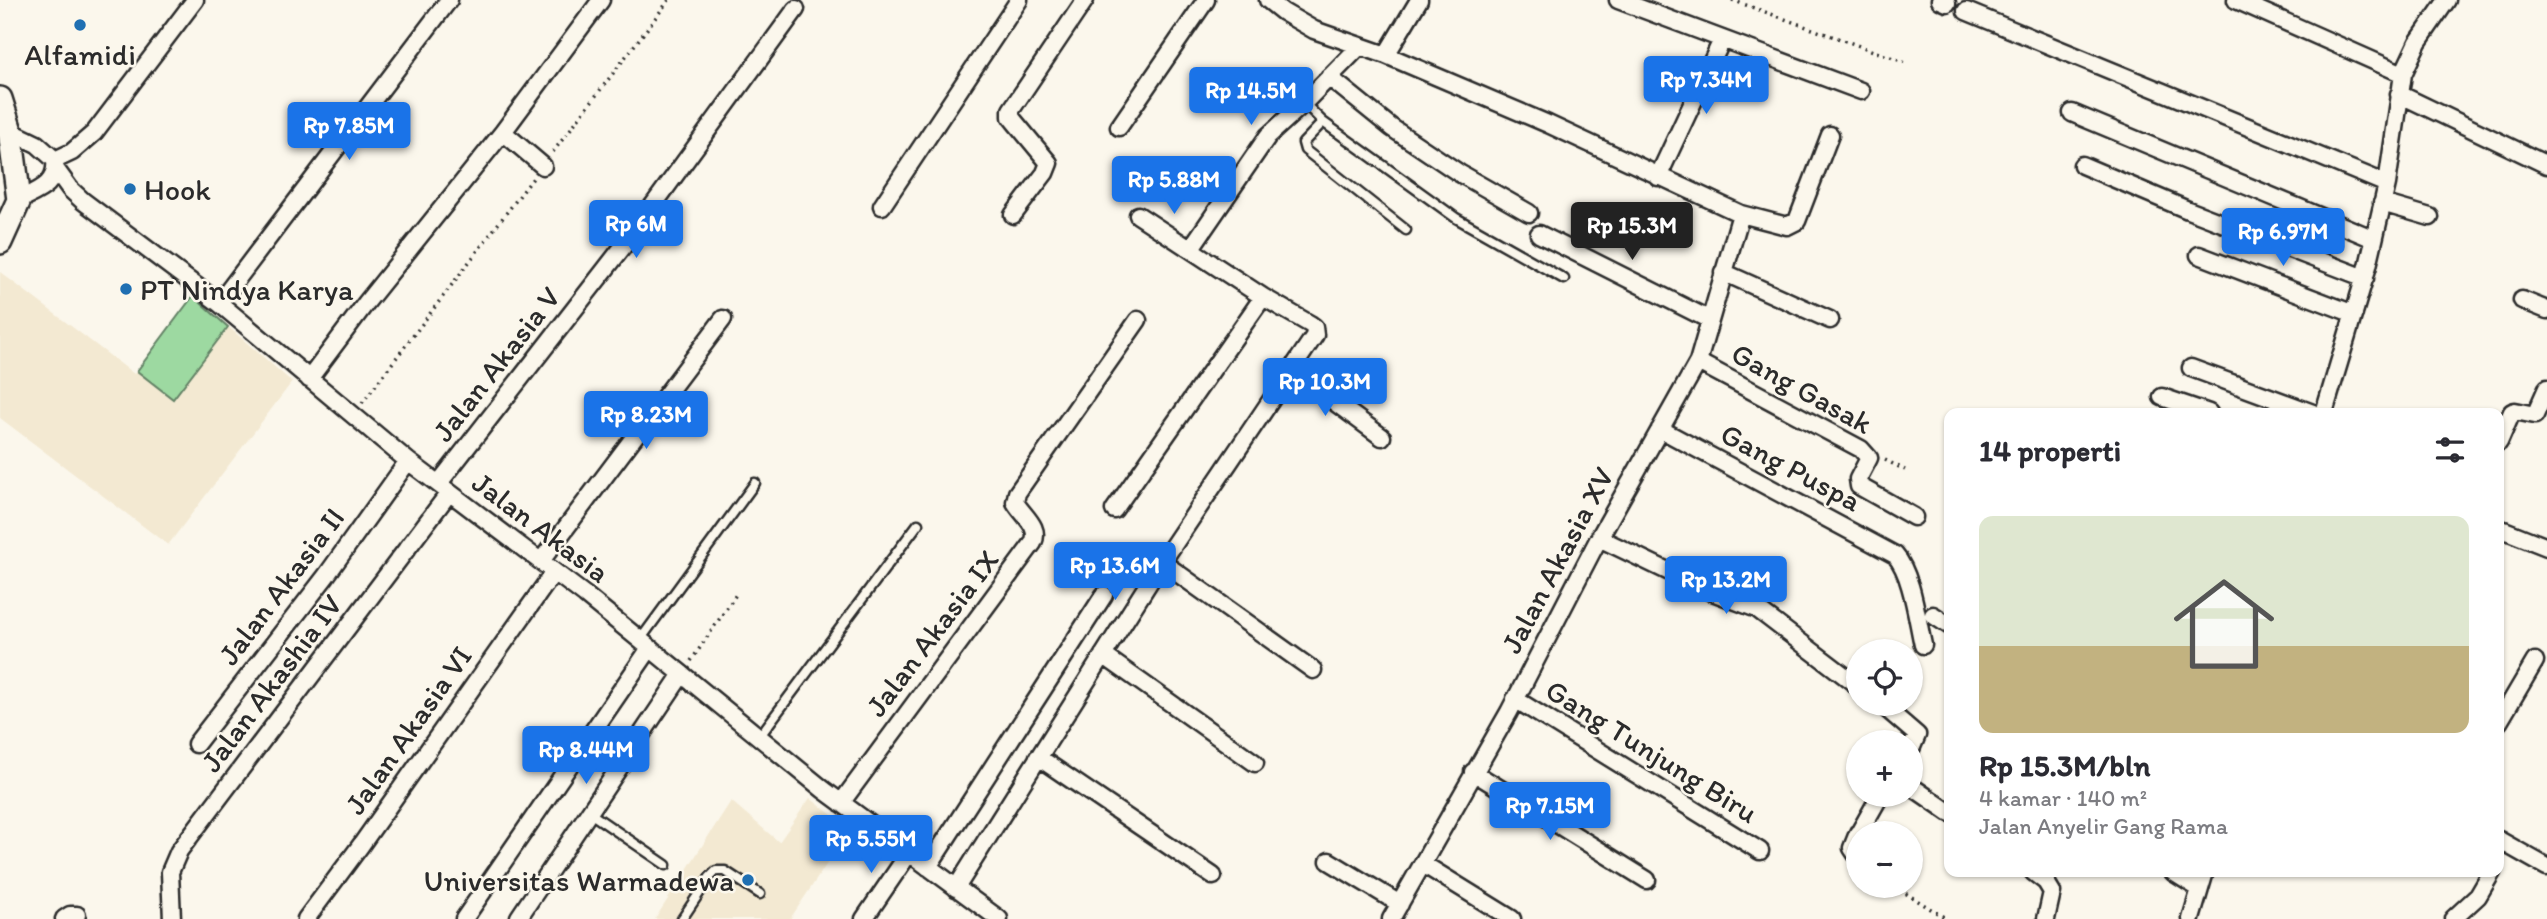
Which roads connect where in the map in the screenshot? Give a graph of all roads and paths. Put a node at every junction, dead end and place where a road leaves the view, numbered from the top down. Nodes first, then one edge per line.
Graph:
1 (195, 0) edge
2 (449, 0) edge
3 (601, 0) edge
4 (669, 0) edge
5 (1019, 0) edge
6 (1085, 0) edge
7 (1206, 0) edge
8 (1268, 0) edge
9 (1419, 0) edge
10 (1618, 0) edge
11 (1732, 0) edge
12 (2236, 0) edge
13 (2447, 0) edge
14 (796, 9) dead end
15 (1966, 11) dead end
16 (1722, 40) junction
17 (1360, 46) junction
18 (1386, 55) junction
19 (1904, 62) dead end
20 (2403, 74) junction
21 (1329, 77) junction
22 (1861, 92) dead end
23 (2399, 94) junction
24 (0, 99) edge
25 (1304, 103) junction
26 (2072, 113) dead end
27 (1323, 122) junction
28 (1119, 127) dead end
29 (503, 132) junction
30 (1830, 135) dead end
31 (5, 136) edge
32 (2082, 165) dead end
33 (2547, 165) edge
34 (56, 166) junction
35 (543, 166) junction
36 (1658, 177) junction
37 (2387, 184) junction
38 (9, 201) edge
39 (2382, 203) junction
40 (882, 206) dead end
41 (1529, 213) dead end
42 (1741, 214) junction
43 (1013, 215) dead end
44 (1138, 215) dead end
45 (2430, 216) dead end
46 (1406, 230) dead end
47 (1539, 234) dead end
48 (2374, 239) junction
49 (0, 242) edge
50 (1191, 248) junction
51 (2199, 255) dead end
52 (1724, 272) junction
53 (2365, 278) junction
54 (1564, 279) dead end
55 (1263, 297) junction
56 (2522, 300) dead end
57 (219, 303) junction
58 (2547, 310) edge
59 (2354, 314) junction
60 (723, 319) dead end
61 (1138, 320) dead end
62 (1710, 320) junction
63 (1830, 320) dead end
64 (1698, 362) junction
65 (2191, 368) dead end
66 (1290, 369) junction
67 (309, 379) junction
68 (2547, 388) edge
69 (2162, 397) dead end
70 (2194, 408) edge
71 (2299, 408) edge
72 (2326, 408) edge
73 (352, 415) junction
74 (1660, 429) junction
75 (2504, 430) edge
76 (1382, 437) dead end
77 (408, 461) junction
78 (755, 483) dead end
79 (444, 488) junction
80 (1114, 510) dead end
81 (1914, 517) dead end
82 (918, 524) dead end
83 (2504, 530) edge
84 (1599, 538) junction
85 (2547, 547) edge
86 (541, 561) junction
87 (1162, 562) junction
88 (554, 572) junction
89 (737, 593) dead end
90 (1104, 595) dead end
91 (1933, 615) dead end
92 (1944, 622) edge
93 (1922, 639) edge
94 (645, 644) junction
95 (1104, 655) junction
96 (2535, 661) dead end
97 (1313, 670) dead end
98 (682, 674) junction
99 (1846, 677) edge
100 (1516, 699) junction
101 (2504, 714) edge
102 (1891, 716) edge
103 (1904, 730) edge
104 (758, 737) junction
105 (196, 744) dead end
106 (1038, 757) junction
107 (1255, 763) dead end
108 (1473, 772) junction
109 (1923, 794) edge
110 (841, 803) junction
111 (1944, 809) edge
112 (590, 813) junction
113 (2504, 849) edge
114 (1760, 851) dead end
115 (909, 853) junction
116 (1329, 861) dead end
117 (1423, 864) junction
118 (666, 865) dead end
119 (928, 867) junction
120 (2547, 867) edge
121 (1213, 876) dead end
122 (2039, 877) edge
123 (2181, 877) edge
124 (2204, 877) edge
125 (2489, 877) edge
126 (1647, 880) dead end
127 (956, 888) junction
128 (2200, 889) junction
129 (760, 894) dead end
130 (1914, 898) edge
131 (1400, 904) junction
132 (520, 918) edge
133 (172, 919) edge
134 (306, 919) edge
135 (464, 919) edge
136 (682, 919) edge
137 (864, 919) edge
138 (999, 919) edge
139 (1391, 919) edge
140 (1512, 919) edge
141 (1947, 919) edge
142 (2046, 919) edge
143 (2191, 919) edge
144 (2453, 919) edge

1 - 34 street
2 - 57 street
3 - 29 street
4 - 35 path
5 - 40 street
6 - 43 street
7 - 28 street
8 - 17 street
9 - 18 street
10 - 16 street
11 - 19 path
12 - 20 street
13 - 20 street
14 - 79 street, Jalan Akasia V
15 - 37 street
16 - 22 street
16 - 36 street
17 - 18 street
17 - 21 street
18 - 36 street
20 - 23 street
21 - 25 street
21 - 41 street
23 - 33 street
23 - 37 street
24 - 31 main road
25 - 27 lane
25 - 50 street
26 - 48 street
27 - 46 lane
27 - 54 lane
29 - 35 street
29 - 67 street
30 - 42 street
31 - 34 street, Jalan Akasia
31 - 38 main road
32 - 53 street
34 - 38 street
34 - 57 street, Jalan Akasia
35 - 73 path
36 - 42 street
37 - 39 street
38 - 49 main road
39 - 45 street
39 - 48 street
42 - 52 street, Jalan Akasia XV
44 - 50 street
47 - 62 street
48 - 53 street
50 - 55 street
51 - 59 street
52 - 62 street, Jalan Akasia XV
52 - 63 street
53 - 59 street
55 - 66 street
55 - 80 street
56 - 58 street
57 - 67 street, Jalan Akasia
59 - 72 street
60 - 86 street
61 - 110 street, Jalan Akasia IX
62 - 64 street, Jalan Akasia XV
64 - 74 street, Jalan Akasia XV
64 - 81 street, Gang Gasak
65 - 71 street
66 - 76 street
66 - 87 street
67 - 73 street, Jalan Akasia
68 - 75 street
69 - 70 street
73 - 77 street, Jalan Akasia
74 - 84 street, Jalan Akasia XV
74 - 93 street, Gang Puspa
77 - 79 street, Jalan Akasia
77 - 105 street, Jalan Akasia II
78 - 94 lane
79 - 86 street, Jalan Akasia
79 - 133 street, Jalan Akashia IV
82 - 104 lane
83 - 85 street
84 - 99 street
84 - 100 street, Jalan Akasia XV
86 - 88 street, Jalan Akasia
87 - 95 street
87 - 97 street
88 - 94 street, Jalan Akasia
88 - 134 street, Jalan Akasia VI
89 - 98 path
90 - 119 street
91 - 92 street
94 - 98 street, Jalan Akasia
94 - 135 street
95 - 106 street
95 - 107 street
96 - 101 street
98 - 104 street, Jalan Akasia
98 - 112 street
100 - 108 street, Jalan Akasia XV
100 - 114 street, Gang Tunjung Biru
102 - 103 street
104 - 110 street, Jalan Akasia
106 - 121 street
106 - 127 street
108 - 117 street, Jalan Akasia XV
108 - 126 street
109 - 111 street
110 - 115 street, Jalan Akasia
112 - 118 lane
112 - 132 street
113 - 120 street
115 - 119 street, Jalan Akasia
115 - 137 street
116 - 131 street
117 - 131 street, Jalan Akasia XV
117 - 140 street
119 - 127 street, Jalan Akasia
122 - 142 street
123 - 128 street
124 - 128 street
125 - 144 street
127 - 138 street, Jalan Akasia
128 - 143 street
129 - 136 lane
130 - 141 path
131 - 139 street, Jalan Akasia XV

